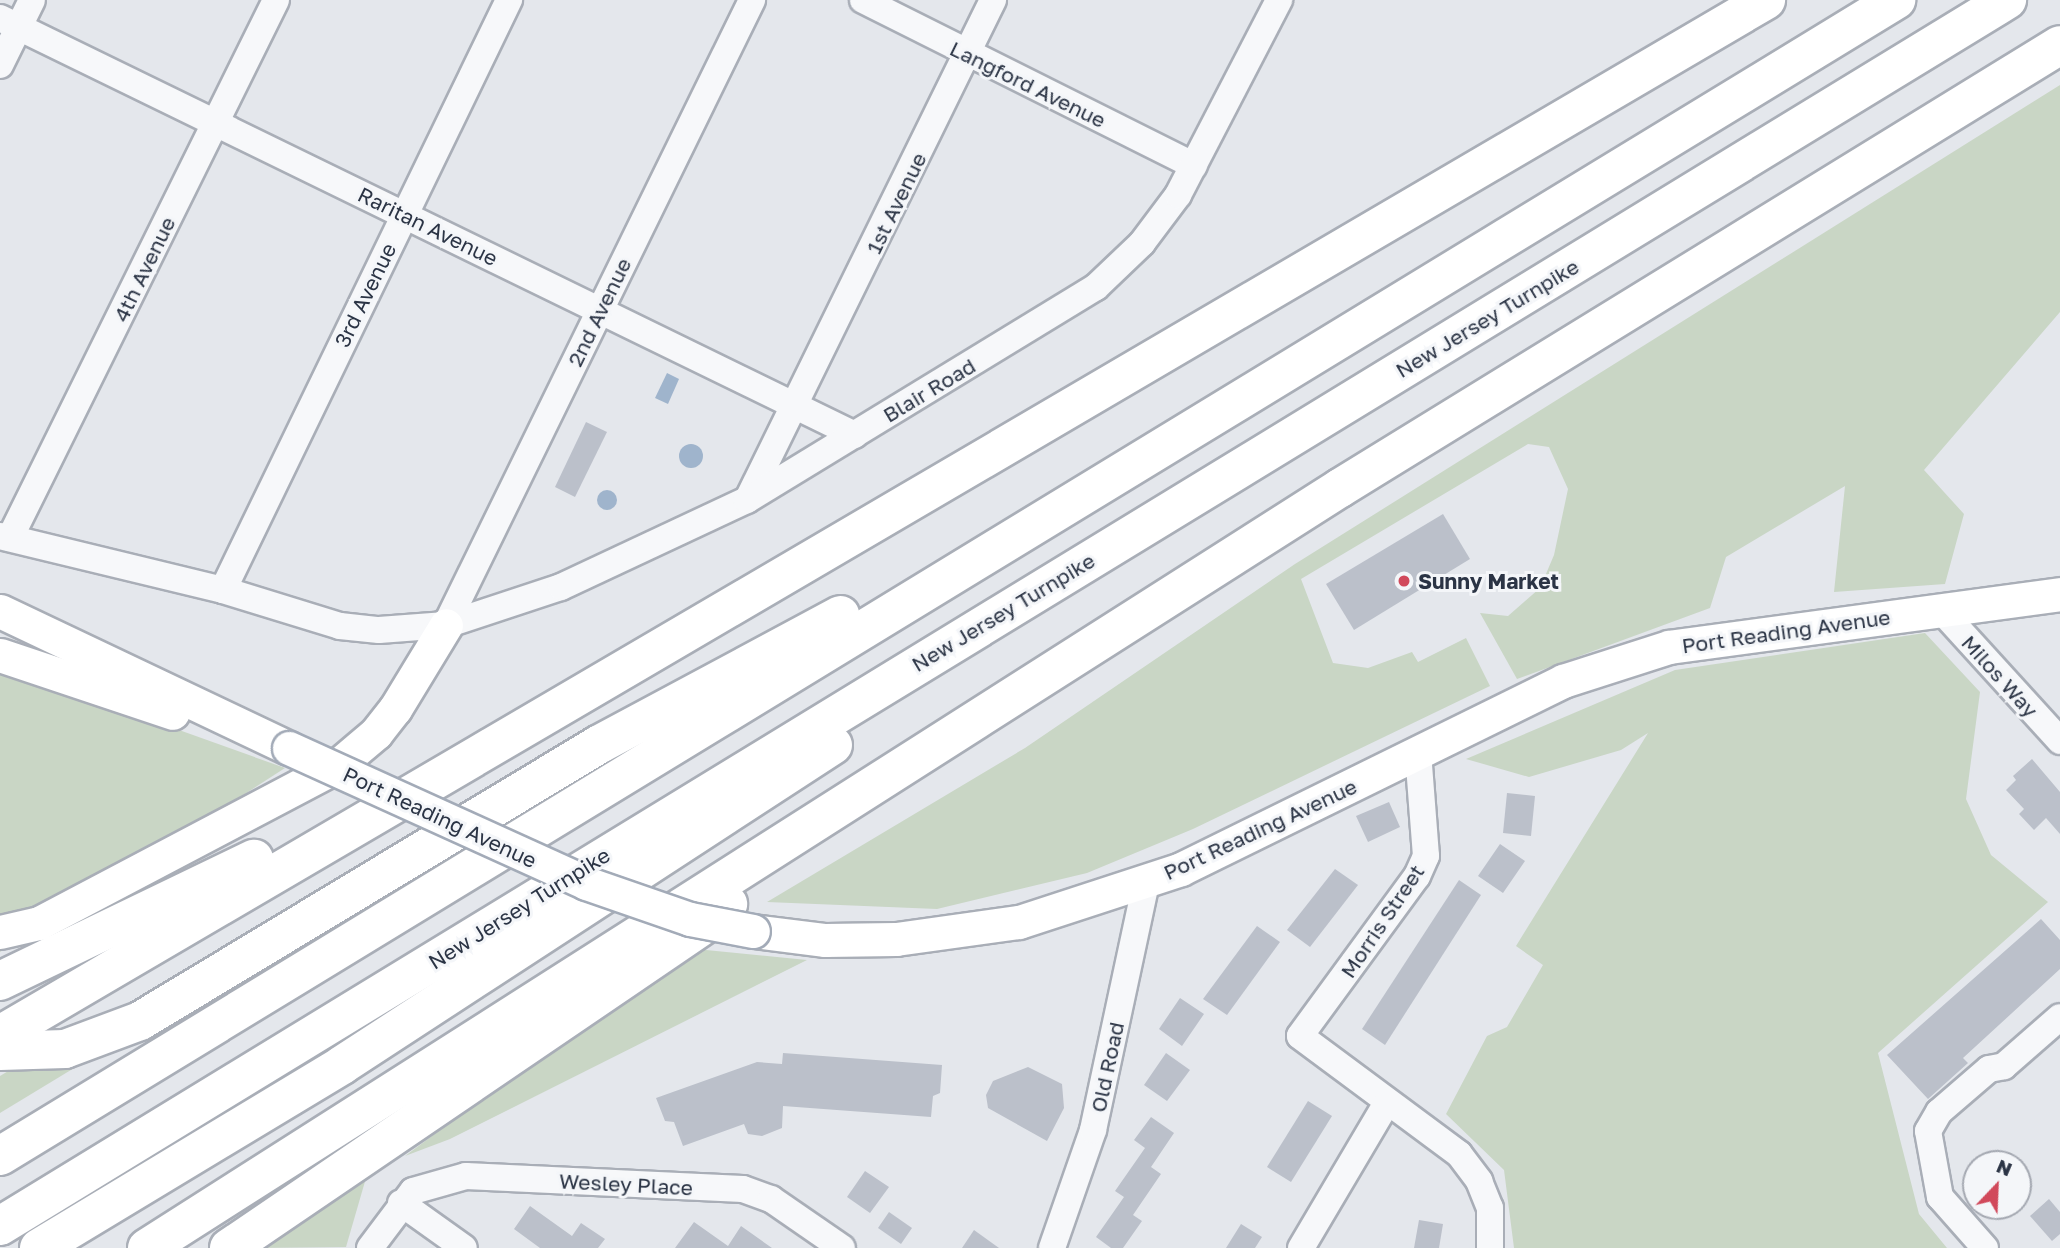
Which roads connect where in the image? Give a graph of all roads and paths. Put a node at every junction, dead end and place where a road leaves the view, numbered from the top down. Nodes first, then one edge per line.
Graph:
1 (32, 0) edge
2 (276, 0) edge
3 (509, 0) edge
4 (752, 0) edge
5 (863, 0) edge
6 (993, 0) edge
7 (1279, 0) edge
8 (1766, 0) edge
9 (1896, 0) edge
10 (2007, 0) edge
11 (9, 22) edge
12 (2060, 46) edge
13 (966, 54) junction
14 (0, 65) edge
15 (216, 124) junction
16 (1194, 166) junction
17 (404, 215) junction
18 (600, 311) junction
19 (797, 405) junction
20 (1323, 418) junction
21 (855, 435) junction
22 (747, 500) junction
23 (1059, 509) junction
24 (5, 537) edge
25 (223, 590) junction
26 (2060, 594) edge
27 (1941, 610) junction
28 (0, 611) edge
29 (446, 625) junction
30 (0, 655) edge
31 (535, 721) junction
32 (2060, 741) edge
33 (289, 748) junction
34 (1418, 752) junction
35 (766, 853) junction
36 (1146, 882) junction
37 (0, 932) edge
38 (0, 981) edge
39 (2060, 1017) edge
40 (0, 1035) edge
41 (0, 1051) edge
42 (1386, 1104) junction
43 (0, 1156) edge
44 (401, 1203) junction
45 (0, 1226) edge
46 (42, 1246) edge
47 (147, 1248) edge
48 (229, 1248) edge
49 (370, 1248) edge
50 (464, 1248) edge
51 (842, 1248) edge
52 (1052, 1248) edge
53 (1301, 1248) edge
54 (1490, 1248) edge
55 (1985, 1248) edge

1 - 11 street
2 - 15 street, 4th Avenue
3 - 17 street, 3rd Avenue
4 - 18 street, 2nd Avenue
5 - 13 street, Langford Avenue
6 - 13 street, 1st Avenue
7 - 16 street, Blair Road
8 - 31 highway
9 - 23 highway
10 - 20 highway, New Jersey Turnpike
11 - 14 street
11 - 15 street, Raritan Avenue
12 - 35 highway
13 - 16 street, Langford Avenue
13 - 19 street, 1st Avenue
15 - 17 street, Raritan Avenue
15 - 24 street, 4th Avenue
16 - 21 street, Blair Road
17 - 18 street, Raritan Avenue
17 - 25 street, 3rd Avenue
18 - 19 street, Raritan Avenue
18 - 29 street, 2nd Avenue
19 - 21 street, Raritan Avenue
19 - 22 street, 1st Avenue
20 - 45 highway, New Jersey Turnpike
20 - 46 highway
21 - 22 street, Blair Road
22 - 29 street, Blair Road
23 - 41 highway
23 - 43 highway
24 - 25 street
25 - 29 street
26 - 27 main road, Port Reading Avenue
27 - 32 street, Milos Way
27 - 34 main road, Port Reading Avenue
28 - 33 main road, Port Reading Avenue
29 - 37 main road
30 - 33 main road
31 - 38 highway
31 - 40 highway
33 - 36 main road, Port Reading Avenue, bridge
34 - 36 main road, Port Reading Avenue
34 - 42 street, Morris Street
35 - 47 highway
35 - 48 highway
36 - 52 street, Old Road
39 - 55 street
42 - 53 street
42 - 54 street
44 - 49 street
44 - 50 street
44 - 51 street, Wesley Place

